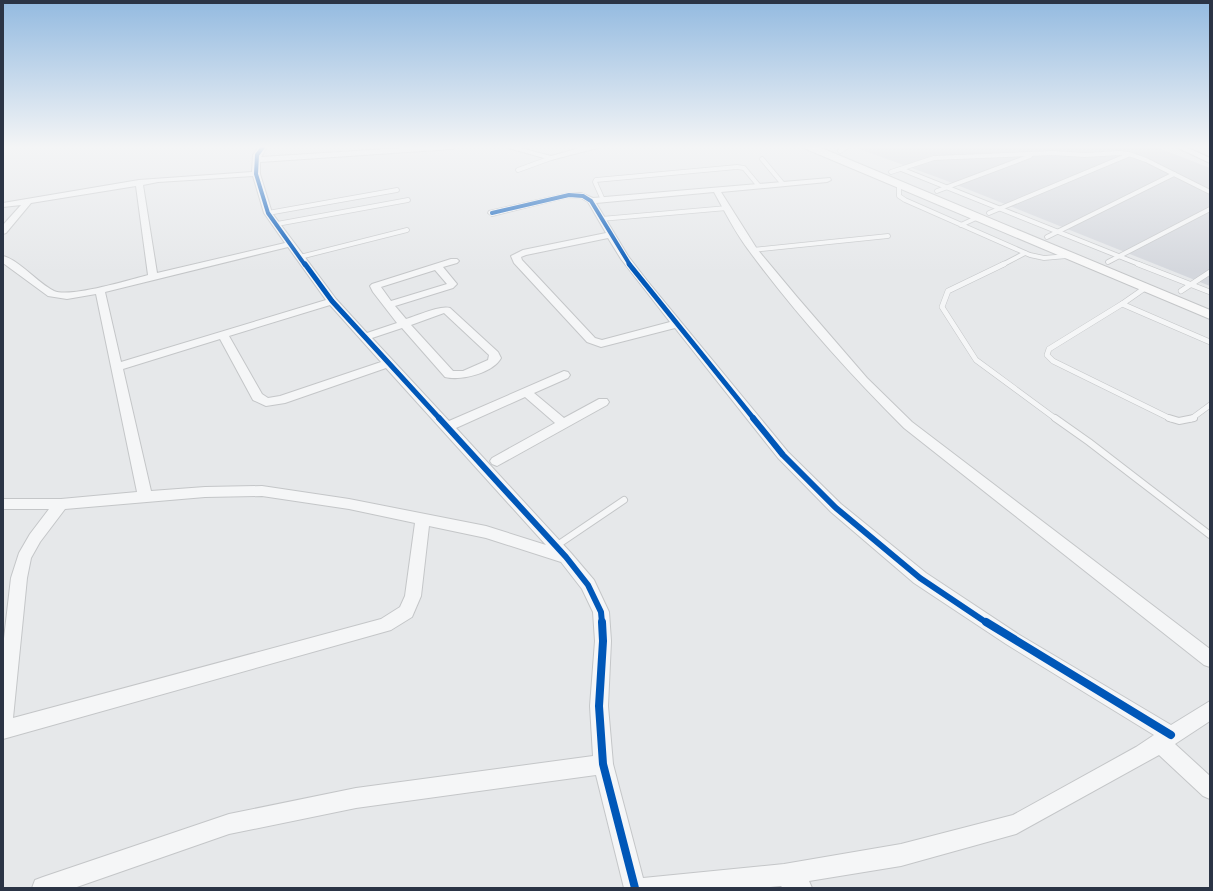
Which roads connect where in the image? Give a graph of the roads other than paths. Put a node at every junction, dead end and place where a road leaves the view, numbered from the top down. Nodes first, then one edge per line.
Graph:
1 (99, 189) edge
2 (140, 189) edge
3 (263, 189) edge
4 (596, 189) edge
5 (731, 189) edge
6 (898, 189) edge
7 (906, 189) edge
8 (942, 189) edge
9 (1047, 189) edge
10 (1144, 189) edge
11 (397, 190) dead end
12 (716, 190) junction
13 (29, 200) junction
14 (408, 200) dead end
15 (597, 200) junction
16 (3, 205) edge
17 (727, 208) junction
18 (1210, 209) edge
19 (994, 211) junction
20 (492, 213) dead end
21 (976, 218) junction
22 (272, 219) junction
23 (601, 219) junction
24 (961, 225) junction
25 (407, 230) dead end
26 (3, 231) edge
27 (1052, 234) junction
28 (611, 235) junction
29 (888, 236) dead end
30 (291, 244) junction
31 (753, 250) junction
32 (1025, 253) junction
33 (1067, 256) junction
34 (300, 257) junction
35 (3, 259) edge
36 (1113, 259) junction
37 (454, 261) dead end
38 (437, 266) junction
39 (1210, 272) edge
40 (153, 278) junction
41 (1145, 288) junction
42 (1185, 288) junction
43 (100, 290) junction
44 (1210, 292) edge
45 (332, 301) junction
46 (1210, 303) edge
47 (1122, 304) junction
48 (389, 305) junction
49 (1210, 315) edge
50 (405, 323) junction
51 (677, 324) junction
52 (223, 334) junction
53 (366, 337) junction
54 (1210, 342) edge
55 (389, 363) junction
56 (116, 367) junction
57 (564, 375) dead end
58 (526, 392) junction
59 (603, 402) dead end
60 (1210, 405) edge
61 (563, 424) junction
62 (448, 427) junction
63 (497, 461) dead end
64 (145, 497) junction
65 (624, 500) dead end
66 (3, 504) edge
67 (61, 504) junction
68 (423, 519) junction
69 (1210, 535) edge
70 (556, 546) junction
71 (566, 557) junction
72 (1210, 659) edge
73 (1210, 710) edge
74 (3, 724) edge
75 (3, 730) edge
76 (1166, 739) junction
77 (603, 764) junction
78 (1210, 789) edge
79 (784, 874) junction
80 (43, 888) edge
81 (635, 888) edge
82 (644, 888) edge
83 (801, 888) edge

1 - 13 street
2 - 40 street
3 - 22 street
4 - 15 lane
5 - 12 street
6 - 24 lane
7 - 21 street
8 - 19 street
9 - 19 lane
10 - 27 lane
11 - 22 lane
12 - 15 street
12 - 17 street
13 - 16 street
13 - 26 street
14 - 22 lane
15 - 20 street
15 - 23 street
17 - 23 lane
17 - 31 street
18 - 36 lane
19 - 27 street
21 - 24 lane
21 - 33 street
22 - 30 street
23 - 28 street
24 - 32 lane
25 - 34 lane
27 - 36 street
28 - 51 street
28 - 51 street
29 - 31 lane
30 - 34 street
30 - 40 street
31 - 72 street
32 - 33 lane
32 - 69 lane
33 - 41 street
34 - 45 street
35 - 43 street
36 - 42 street
37 - 38 street
38 - 48 street
38 - 48 street
39 - 42 lane
40 - 43 street
41 - 47 lane
41 - 49 street
42 - 44 lane
42 - 46 street
43 - 56 street
45 - 52 street
45 - 53 street
47 - 54 lane
47 - 60 lane
48 - 50 street
50 - 50 street
50 - 53 street
51 - 76 street
52 - 55 street
52 - 56 street
53 - 55 street
55 - 62 street
56 - 64 street
57 - 58 street
58 - 61 street
58 - 62 street
59 - 61 street
61 - 63 street
62 - 70 street
64 - 67 street
64 - 68 street
65 - 70 lane
66 - 67 street
67 - 74 street
68 - 71 street
68 - 75 street
70 - 71 street
71 - 77 street
73 - 76 street
76 - 78 street
76 - 79 street
77 - 80 street
77 - 81 street
79 - 82 street
79 - 83 street

